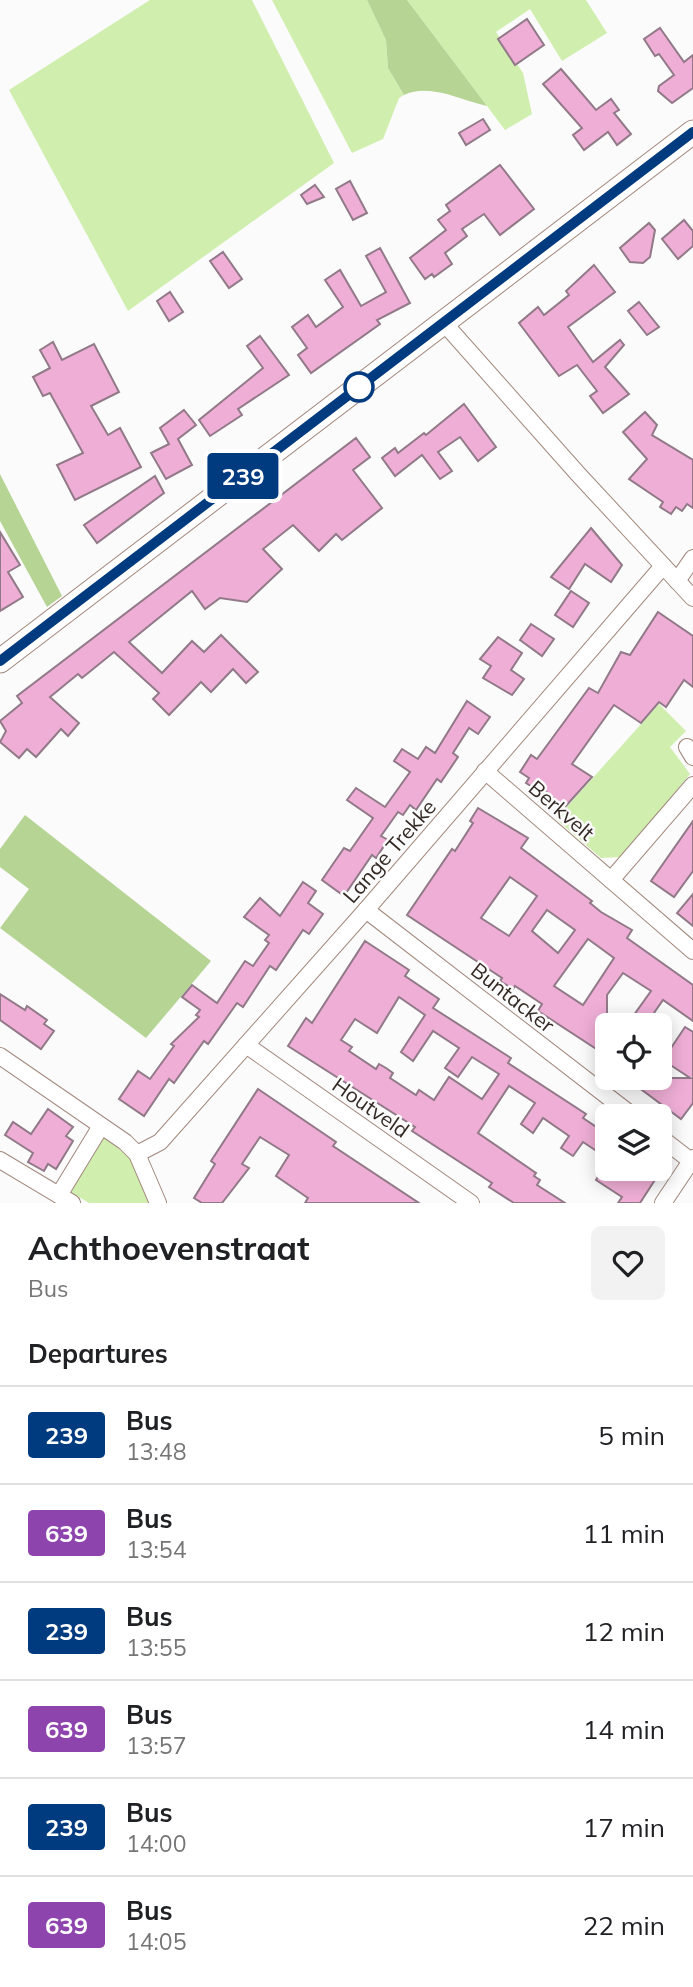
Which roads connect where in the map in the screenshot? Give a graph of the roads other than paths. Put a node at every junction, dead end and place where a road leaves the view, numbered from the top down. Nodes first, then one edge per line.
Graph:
1 (693, 132) edge
2 (444, 323) junction
3 (693, 558) edge
4 (663, 566) junction
5 (677, 581) junction
6 (693, 598) edge
7 (0, 661) edge
8 (485, 771) junction
9 (693, 785) edge
10 (611, 880) junction
11 (366, 910) junction
12 (693, 951) edge
13 (246, 1045) junction
14 (0, 1056) edge
15 (618, 1104) edge
16 (101, 1126) junction
17 (672, 1145) edge
18 (137, 1154) junction
19 (692, 1159) edge
20 (0, 1160) edge
21 (65, 1199) edge
22 (158, 1203) edge
23 (471, 1203) edge
24 (663, 1203) edge

1 - 2 street
2 - 4 street
2 - 7 street
3 - 5 street
4 - 5 street
4 - 8 street, Lange Trekke
5 - 6 street
8 - 10 street, Berkvelt
8 - 11 street, Lange Trekke
9 - 10 street
10 - 12 street, Berkvelt
11 - 13 street, Lange Trekke
11 - 15 street, Buntacker
13 - 18 street, Lange Trekke
13 - 23 street, Houtveld
14 - 16 street
16 - 18 street
16 - 21 street
17 - 19 street
18 - 22 street
19 - 24 street
20 - 21 street

